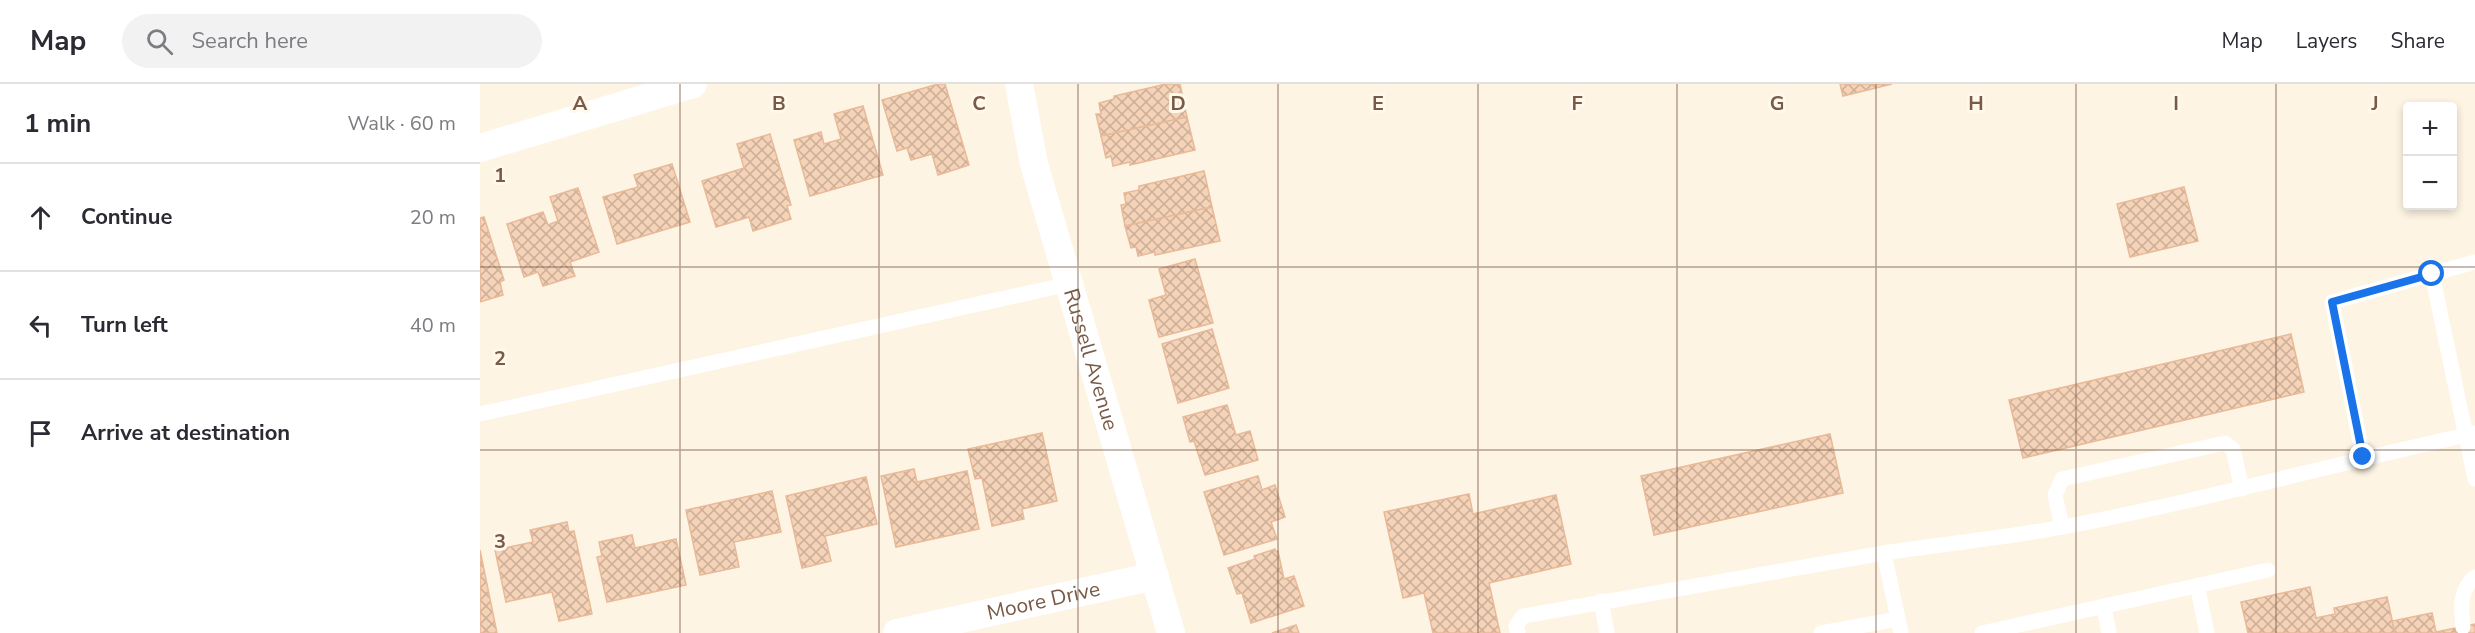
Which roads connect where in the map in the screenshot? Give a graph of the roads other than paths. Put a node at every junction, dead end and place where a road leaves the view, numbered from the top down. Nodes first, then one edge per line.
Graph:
1 (693, 84) edge
2 (1019, 84) edge
3 (480, 147) edge
4 (2475, 262) edge
5 (2432, 274) junction
6 (1069, 284) junction
7 (480, 414) edge
8 (2470, 434) edge
9 (2363, 457) junction
10 (2475, 479) edge
11 (2242, 489) junction
12 (2062, 527) junction
13 (1884, 553) junction
14 (2268, 570) dead end
15 (1155, 576) junction
16 (2475, 577) edge
17 (2197, 585) junction
18 (1600, 601) junction
19 (2104, 606) junction
20 (1900, 626) edge
21 (2463, 627) dead end
22 (2016, 629) edge
23 (897, 633) edge
24 (1171, 633) edge
25 (1518, 633) edge
26 (1607, 633) edge
27 (1821, 633) edge
28 (1982, 633) edge
29 (2109, 633) edge
30 (2207, 633) edge

1 - 3 street
2 - 6 street, Russell Avenue
4 - 5 lane
5 - 8 lane
5 - 9 lane
6 - 7 lane
6 - 15 street, Russell Avenue
8 - 9 lane
8 - 10 lane
9 - 11 lane
11 - 12 lane
11 - 12 lane
12 - 13 lane
13 - 18 lane
13 - 20 lane
14 - 17 lane
15 - 23 street, Moore Drive
15 - 24 street, Russell Avenue
16 - 21 lane
17 - 19 lane
17 - 30 lane
18 - 25 lane
18 - 26 lane
19 - 22 lane
19 - 29 lane
20 - 27 lane
22 - 28 lane

